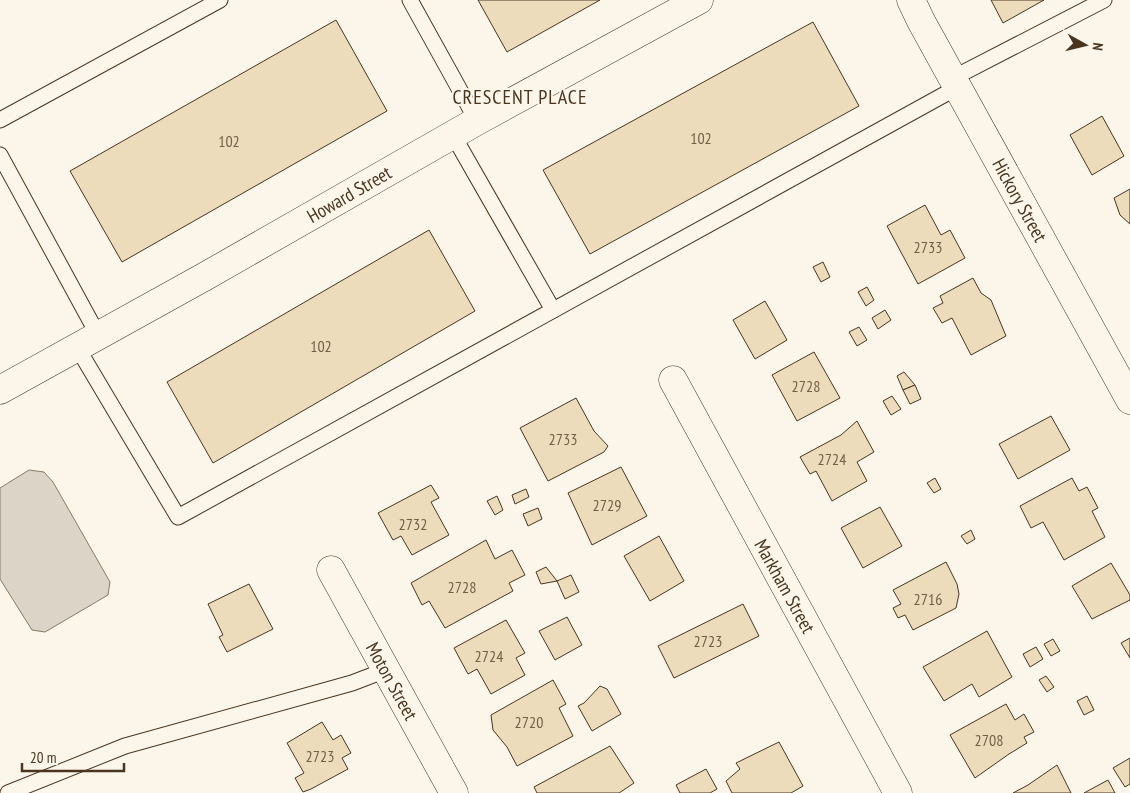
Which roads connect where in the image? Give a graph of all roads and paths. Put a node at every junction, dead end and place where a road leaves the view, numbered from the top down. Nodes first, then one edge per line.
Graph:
1 (220, 0) edge
2 (410, 0) edge
3 (699, 0) edge
4 (911, 0) edge
5 (1104, 0) edge
6 (955, 83) junction
7 (0, 120) edge
8 (477, 121) junction
9 (453, 135) junction
10 (0, 155) edge
11 (553, 310) junction
12 (88, 341) junction
13 (673, 380) dead end
14 (0, 390) edge
15 (1130, 400) edge
16 (331, 570) dead end
17 (386, 670) junction
18 (8, 793) edge
19 (454, 793) edge
20 (898, 793) edge

1 - 7 lane
2 - 8 lane
3 - 8 street, Howard Street
4 - 6 street, Hickory Street
5 - 6 lane
6 - 11 lane
6 - 15 street, Hickory Street
8 - 9 street, Howard Street
9 - 11 lane
9 - 12 street, Howard Street
10 - 12 lane
11 - 12 lane
12 - 14 street, Howard Street
13 - 20 street, Markham Street
16 - 17 street, Moton Street
17 - 18 lane
17 - 19 street, Moton Street

